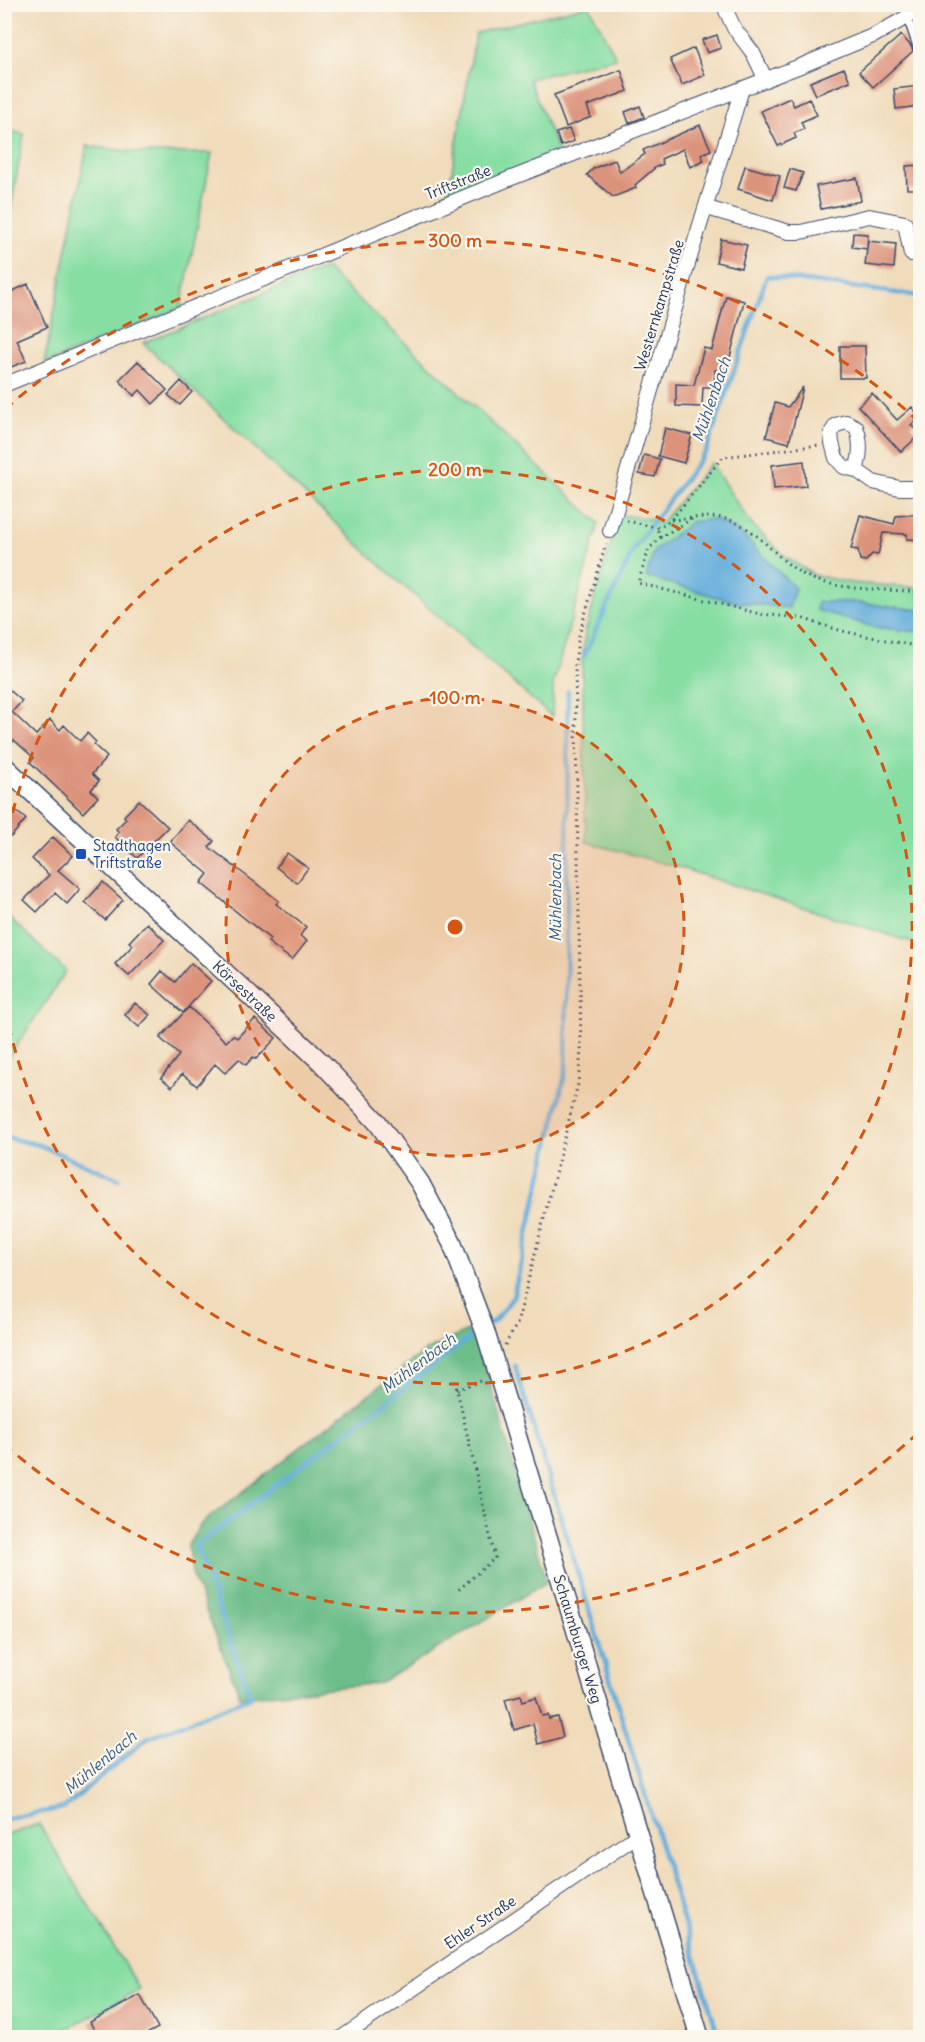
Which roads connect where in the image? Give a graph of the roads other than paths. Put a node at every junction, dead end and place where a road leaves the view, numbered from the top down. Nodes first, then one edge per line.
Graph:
1 (723, 4) edge
2 (921, 5) edge
3 (907, 17) junction
4 (921, 55) edge
5 (766, 80) junction
6 (742, 89) junction
7 (706, 208) junction
8 (911, 254) road end
9 (4, 385) edge
10 (856, 470) junction
11 (921, 488) edge
12 (611, 525) road end
13 (4, 766) edge
14 (453, 1243) joint
15 (638, 1835) junction
16 (341, 2037) edge
17 (700, 2037) edge

1 - 5 street
2 - 3 street, Triftstraße
3 - 4 lane
3 - 5 street, Triftstraße
5 - 6 street, Triftstraße
6 - 7 street, Westernkampstraße
6 - 9 street, Triftstraße
7 - 8 street
7 - 12 street, Westernkampstraße
10 - 10 street
10 - 11 street
13 - 14 street, Körsestraße
14 - 15 street, Schaumburger Weg
15 - 16 street, Ehler Straße
15 - 17 street, Schaumburger Weg

